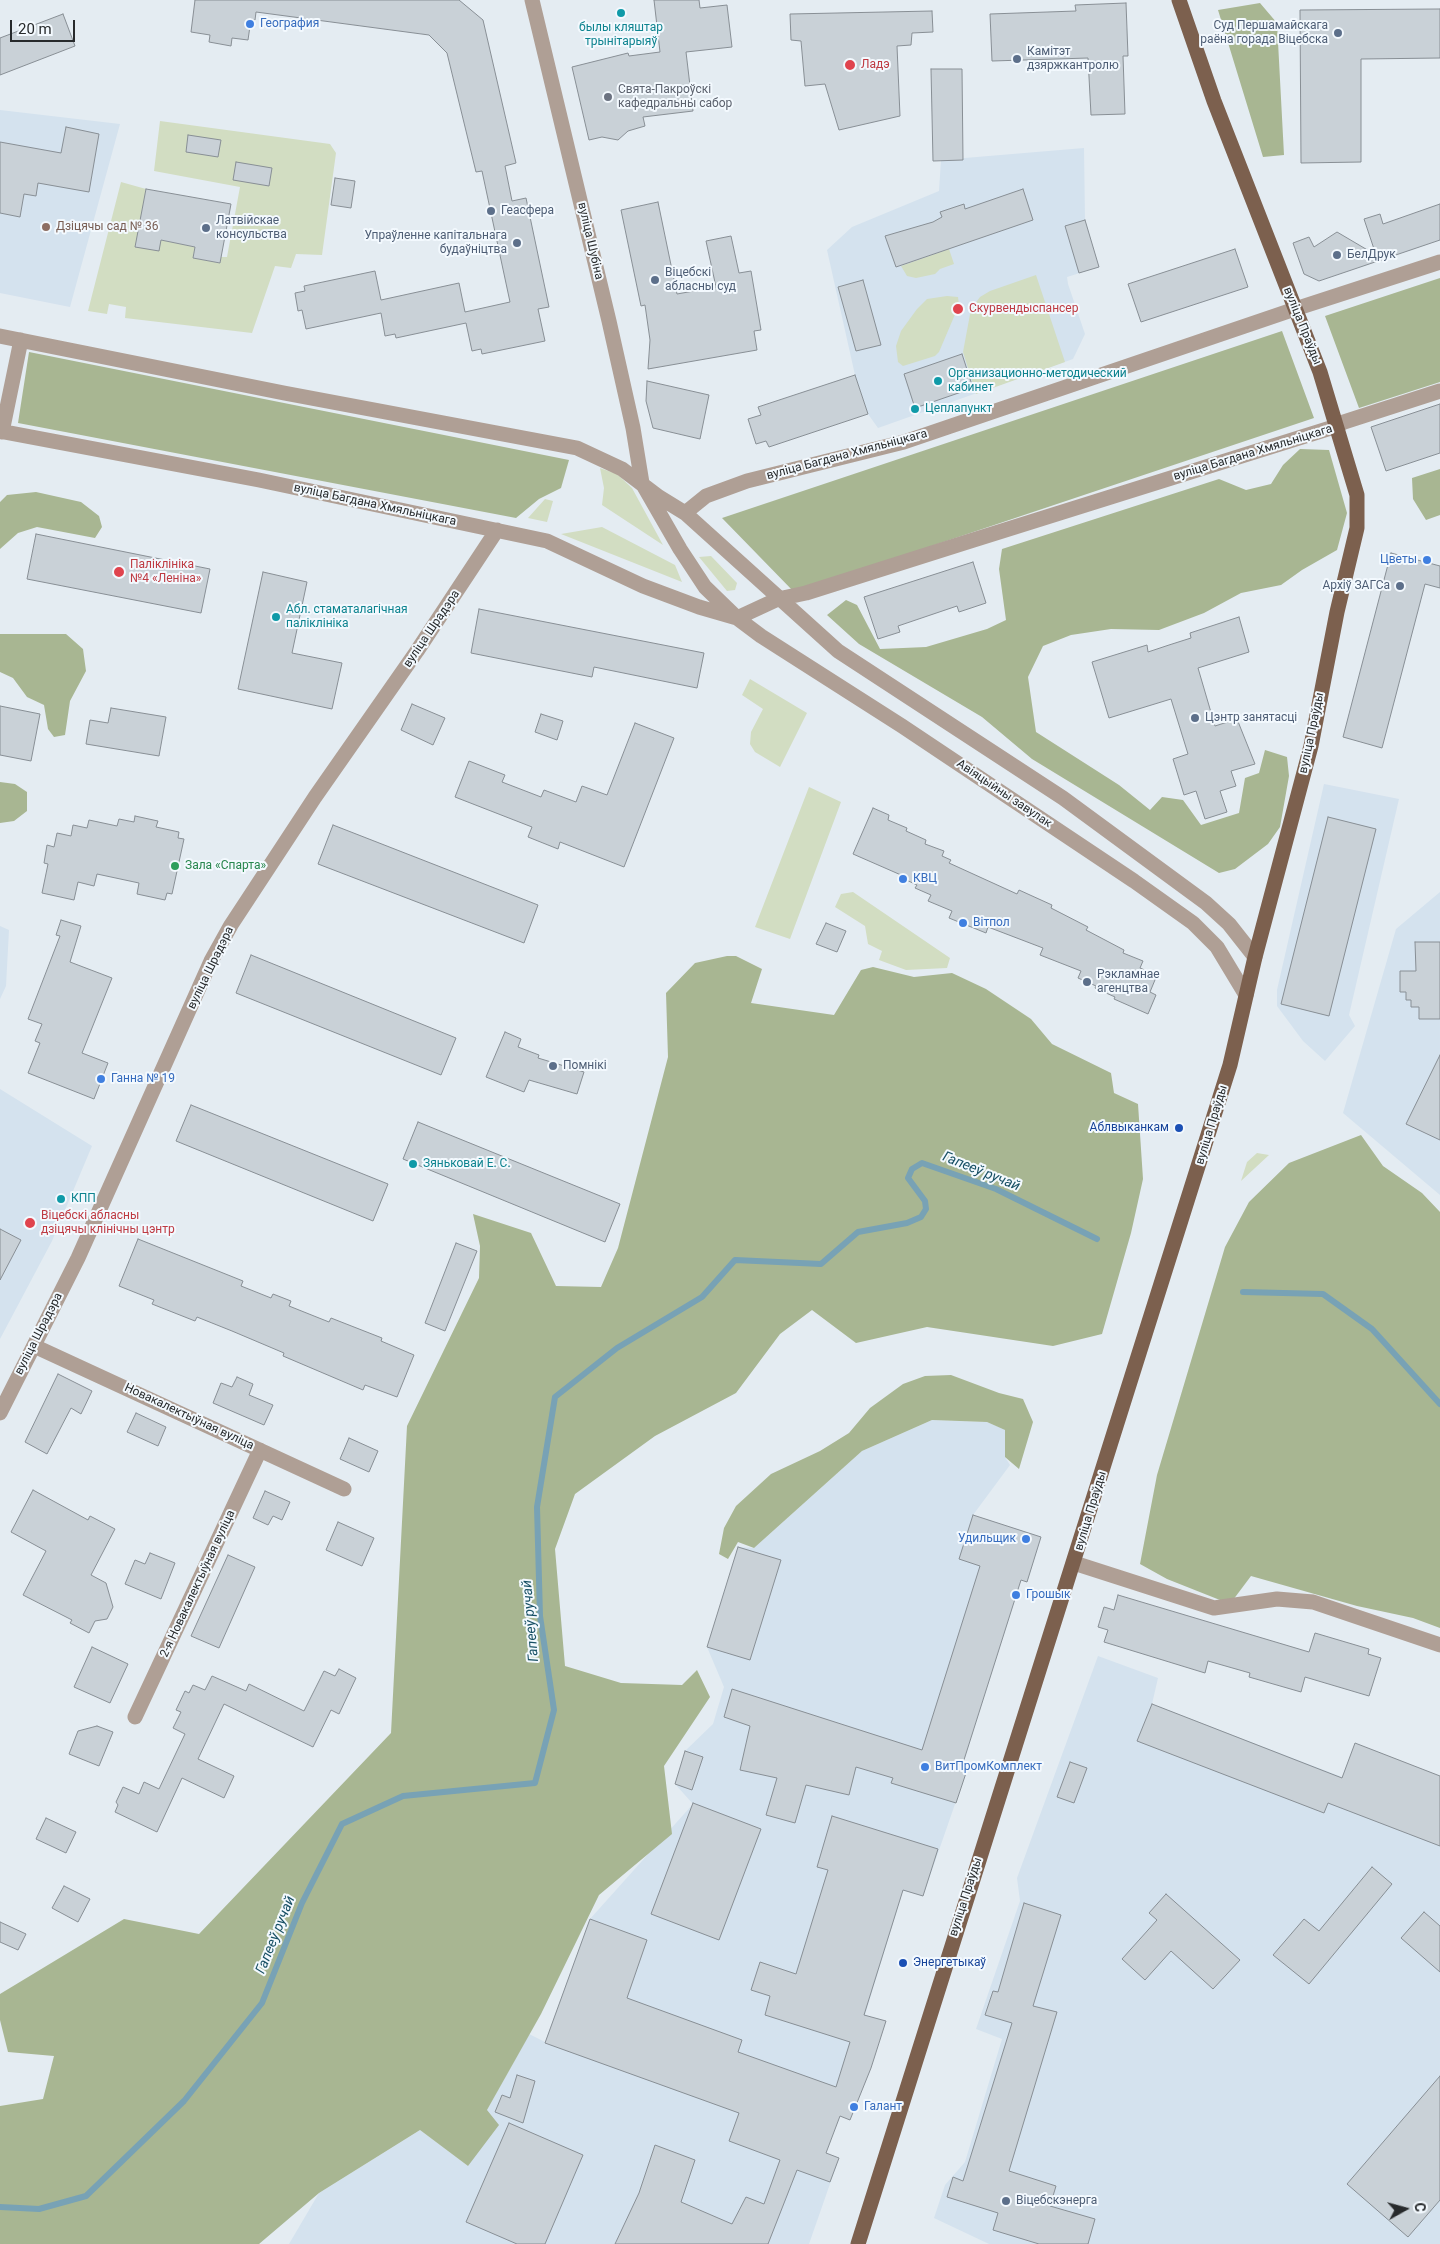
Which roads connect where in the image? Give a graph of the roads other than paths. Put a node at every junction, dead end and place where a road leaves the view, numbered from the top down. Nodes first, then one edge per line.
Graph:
1 (532, 0) edge
2 (1179, 0) edge
3 (1440, 262) edge
4 (1295, 309) junction
5 (0, 336) edge
6 (21, 340) junction
7 (1440, 391) edge
8 (1337, 426) junction
9 (1, 432) edge
10 (642, 483) junction
11 (685, 513) junction
12 (497, 530) junction
13 (778, 599) junction
14 (737, 618) junction
15 (1255, 957) junction
16 (1246, 995) junction
17 (34, 1346) junction
18 (0, 1413) edge
19 (260, 1450) junction
20 (344, 1489) dead end
21 (1074, 1563) junction
22 (1440, 1646) edge
23 (135, 1717) dead end
24 (858, 2244) edge

1 - 10 street, вуліца Шубіна
2 - 4 main road, вуліца Праўды
3 - 4 street, вуліца Багдана Хмяльніцкага
4 - 8 main road, вуліца Праўды
4 - 11 street, вуліца Багдана Хмяльніцкага
5 - 6 street
6 - 9 street
6 - 10 street
7 - 8 street, вуліца Багдана Хмяльніцкага
8 - 13 street, вуліца Багдана Хмяльніцкага
8 - 15 main road, вуліца Праўды
9 - 12 street, вуліца Багдана Хмяльніцкага
10 - 11 street
10 - 14 street
11 - 13 street
12 - 14 street, вуліца Багдана Хмяльніцкага
12 - 17 street, вуліца Шрадэра
13 - 14 street, вуліца Багдана Хмяльніцкага
13 - 15 street
14 - 16 street, Авіяцыйны завулак
15 - 16 main road, вуліца Праўды
16 - 21 main road, вуліца Праўды
17 - 18 street, вуліца Шрадэра
17 - 19 street, Новакалектыўная вуліца
19 - 20 street, Новакалектыўная вуліца
19 - 23 street, 2-я Новакалектыўная вуліца
21 - 22 street
21 - 24 main road, вуліца Праўды

